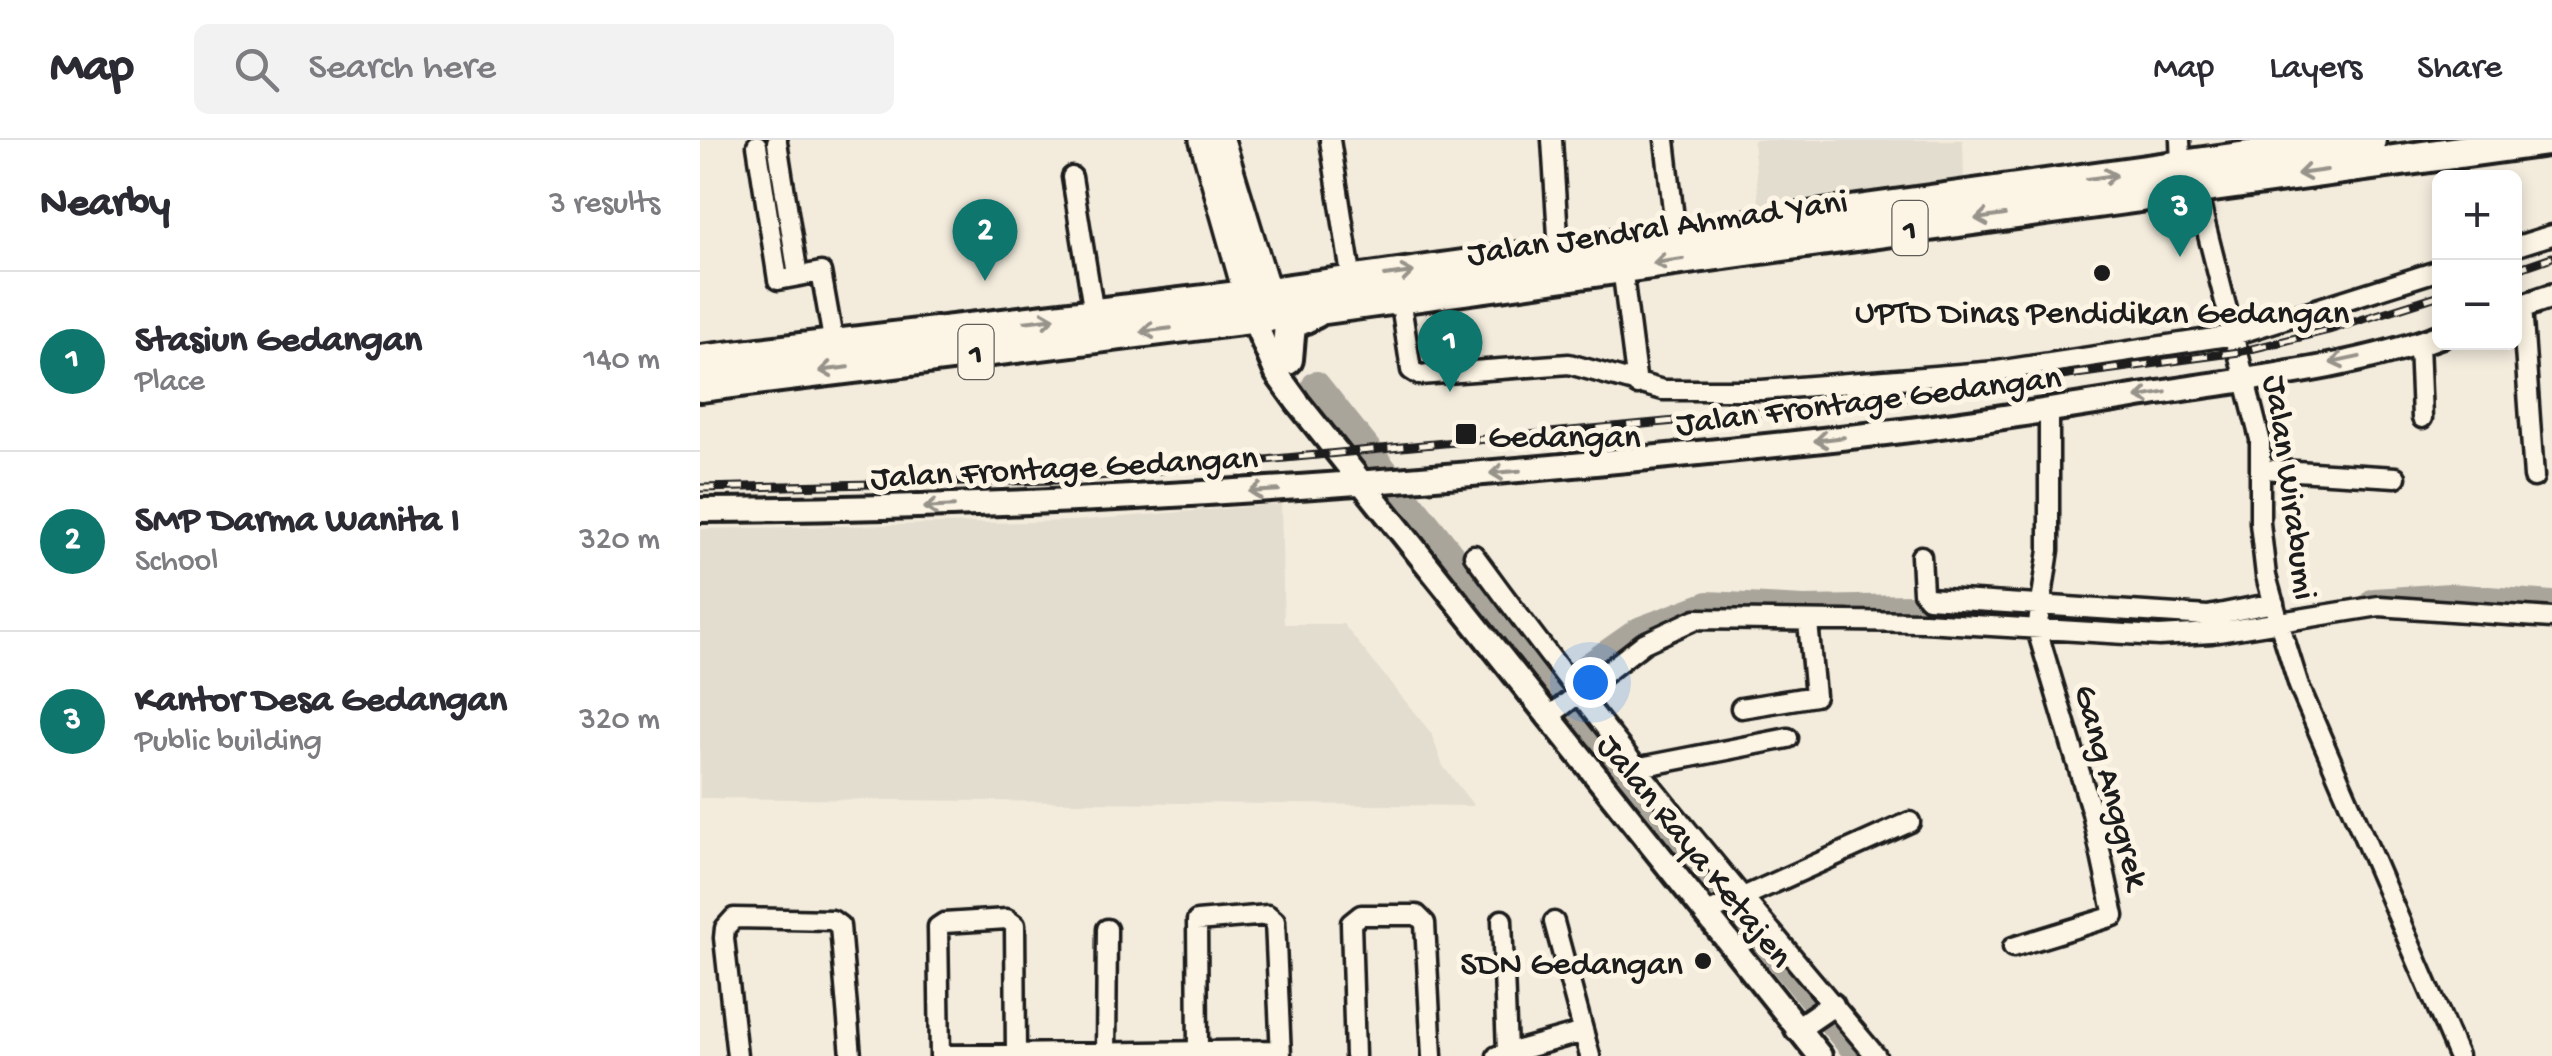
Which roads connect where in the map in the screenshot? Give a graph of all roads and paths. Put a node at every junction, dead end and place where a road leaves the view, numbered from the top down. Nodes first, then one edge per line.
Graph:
1 (1203, 140) edge
2 (1221, 140) edge
3 (1330, 140) edge
4 (1552, 140) edge
5 (1665, 140) edge
6 (2547, 140) edge
7 (2356, 141) edge
8 (777, 142) dead end
9 (757, 145) dead end
10 (2185, 165) edge
11 (1072, 177) dead end
12 (2552, 235) edge
13 (1676, 236) junction
14 (2522, 244) edge
15 (1559, 252) junction
16 (1622, 268) junction
17 (2432, 273) edge
18 (798, 276) junction
19 (1352, 281) junction
20 (2552, 296) edge
21 (1400, 298) junction
22 (1260, 305) junction
23 (2522, 307) edge
24 (1327, 308) junction
25 (1094, 314) junction
26 (2234, 336) junction
27 (2429, 340) edge
28 (834, 345) junction
29 (2522, 350) edge
30 (1286, 359) junction
31 (700, 361) edge
32 (2247, 381) junction
33 (1637, 385) junction
34 (700, 386) edge
35 (1298, 403) junction
36 (2049, 414) junction
37 (2422, 418) dead end
38 (2261, 469) junction
39 (2396, 477) dead end
40 (2534, 477) dead end
41 (1380, 483) junction
42 (700, 510) edge
43 (1474, 556) dead end
44 (1921, 556) dead end
45 (2277, 614) junction
46 (2039, 617) junction
47 (2552, 618) edge
48 (1808, 622) junction
49 (1575, 694) junction
50 (1741, 708) dead end
51 (1550, 715) junction
52 (1788, 738) dead end
53 (1640, 767) junction
54 (1910, 822) dead end
55 (1737, 899) junction
56 (1708, 912) junction
57 (1502, 920) dead end
58 (1554, 922) dead end
59 (1107, 929) dead end
60 (2014, 947) dead end
61 (1830, 1006) junction
62 (1800, 1027) junction
63 (1583, 1032) junction
64 (1198, 1051) junction
65 (1280, 1053) edge
66 (1016, 1054) edge
67 (1106, 1054) edge
68 (1502, 1054) edge
69 (737, 1056) edge
70 (851, 1056) edge
71 (941, 1056) edge
72 (1356, 1056) edge
73 (1432, 1056) edge
74 (1590, 1056) edge
75 (1820, 1056) edge
76 (1876, 1056) edge
77 (2458, 1056) edge

1 - 22 main road
2 - 22 main road
3 - 19 street
4 - 15 street
5 - 13 street
6 -> 10 highway, Jalan Jendral Ahmad Yani / 1
7 - 10 highway, Jalan Jendral Ahmad Yani / 1
8 - 18 street
9 - 18 street
13 -> 10 highway, Jalan Jendral Ahmad Yani / 1
10 -> 16 highway, Jalan Jendral Ahmad Yani / 1
10 - 26 street, Jalan Wirabumi
11 - 25 street
12 - 14 street
13 - 15 highway, Jalan Jendral Ahmad Yani / 1
19 -> 15 highway, Jalan Jendral Ahmad Yani / 1
16 - 21 highway, Jalan Jendral Ahmad Yani / 1
16 - 33 street
17 - 26 street
18 - 28 street
19 - 22 highway, Jalan Jendral Ahmad Yani / 1
20 - 23 street
21 - 24 highway, Jalan Jendral Ahmad Yani / 1
21 - 33 street
22 - 24 highway, Jalan Jendral Ahmad Yani / 1
22 - 25 highway, 1
22 - 30 street, Jalan Raya Ketajen
22 -> 34 highway, 1
22 - 35 street, Jalan Raya Ketajen
24 - 30 highway
28 -> 25 highway, 1
26 - 32 street, Jalan Wirabumi
26 - 33 street
27 -> 32 street, Jalan Frontage Gedangan
27 - 37 street
28 - 31 highway, 1
29 - 40 street
30 - 35 street, Jalan Raya Ketajen
32 -> 36 street, Jalan Frontage Gedangan
32 - 38 street, Jalan Wirabumi
35 - 41 street, Jalan Raya Ketajen
36 -> 41 street, Jalan Frontage Gedangan
36 - 46 street
38 - 39 street
38 - 45 street, Jalan Wirabumi
41 -> 42 street, Jalan Frontage Gedangan
41 - 51 street, Jalan Raya Ketajen
43 - 49 street
44 - 46 street
45 - 46 street
45 - 46 street
45 - 47 street
45 - 77 street, Jalan Wirabumi
46 - 48 street
46 - 60 street, Gang Anggrek
48 - 49 street
48 - 50 street
49 - 51 street
49 - 53 street
51 - 56 street, Jalan Raya Ketajen
52 - 53 street
53 - 55 street
54 - 55 street
55 - 56 street
55 - 61 street
56 - 62 street, Jalan Raya Ketajen
57 - 68 street
58 - 63 street
59 - 67 street
61 - 62 street
61 - 76 street
62 - 75 street, Jalan Raya Ketajen
63 - 68 street
63 - 74 street
64 - 65 street
64 - 65 street
64 - 67 street
66 - 67 street
66 - 71 street
66 - 71 street
69 - 70 street
72 - 73 street

